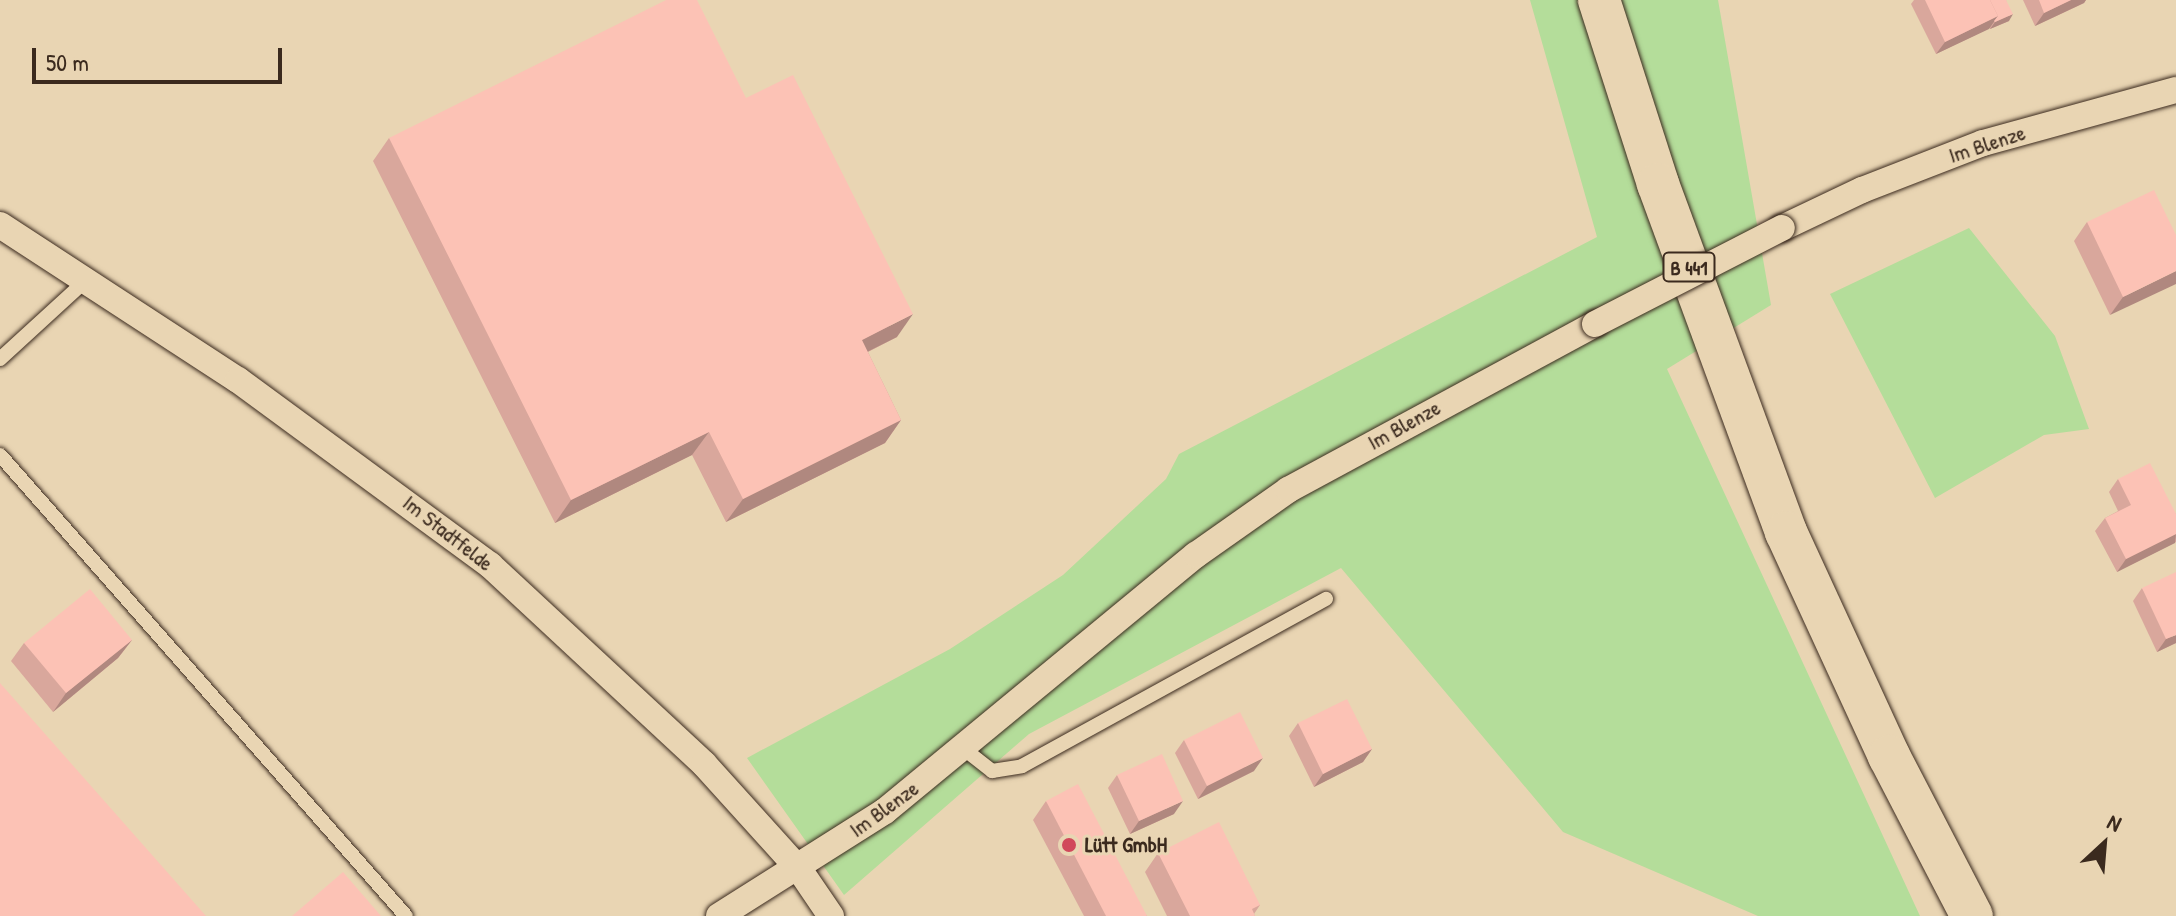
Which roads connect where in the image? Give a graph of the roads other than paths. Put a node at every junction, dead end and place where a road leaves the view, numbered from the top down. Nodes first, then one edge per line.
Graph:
1 (1599, 0) edge
2 (2176, 90) edge
3 (0, 225) edge
4 (85, 281) junction
5 (0, 359) edge
6 (0, 455) edge
7 (1326, 599) dead end
8 (964, 749) junction
9 (799, 869) junction
10 (406, 916) edge
11 (719, 916) edge
12 (831, 916) edge
13 (1972, 916) edge

1 - 13 main road, B 441
2 - 8 street, Im Blenze, bridge
3 - 4 street, Im Stadtfelde
4 - 5 lane
4 - 9 street, Im Stadtfelde
6 - 10 lane
7 - 8 lane
8 - 9 street, Im Blenze
9 - 11 street, Im Blenze
9 - 12 street, Im Stadtfelde

